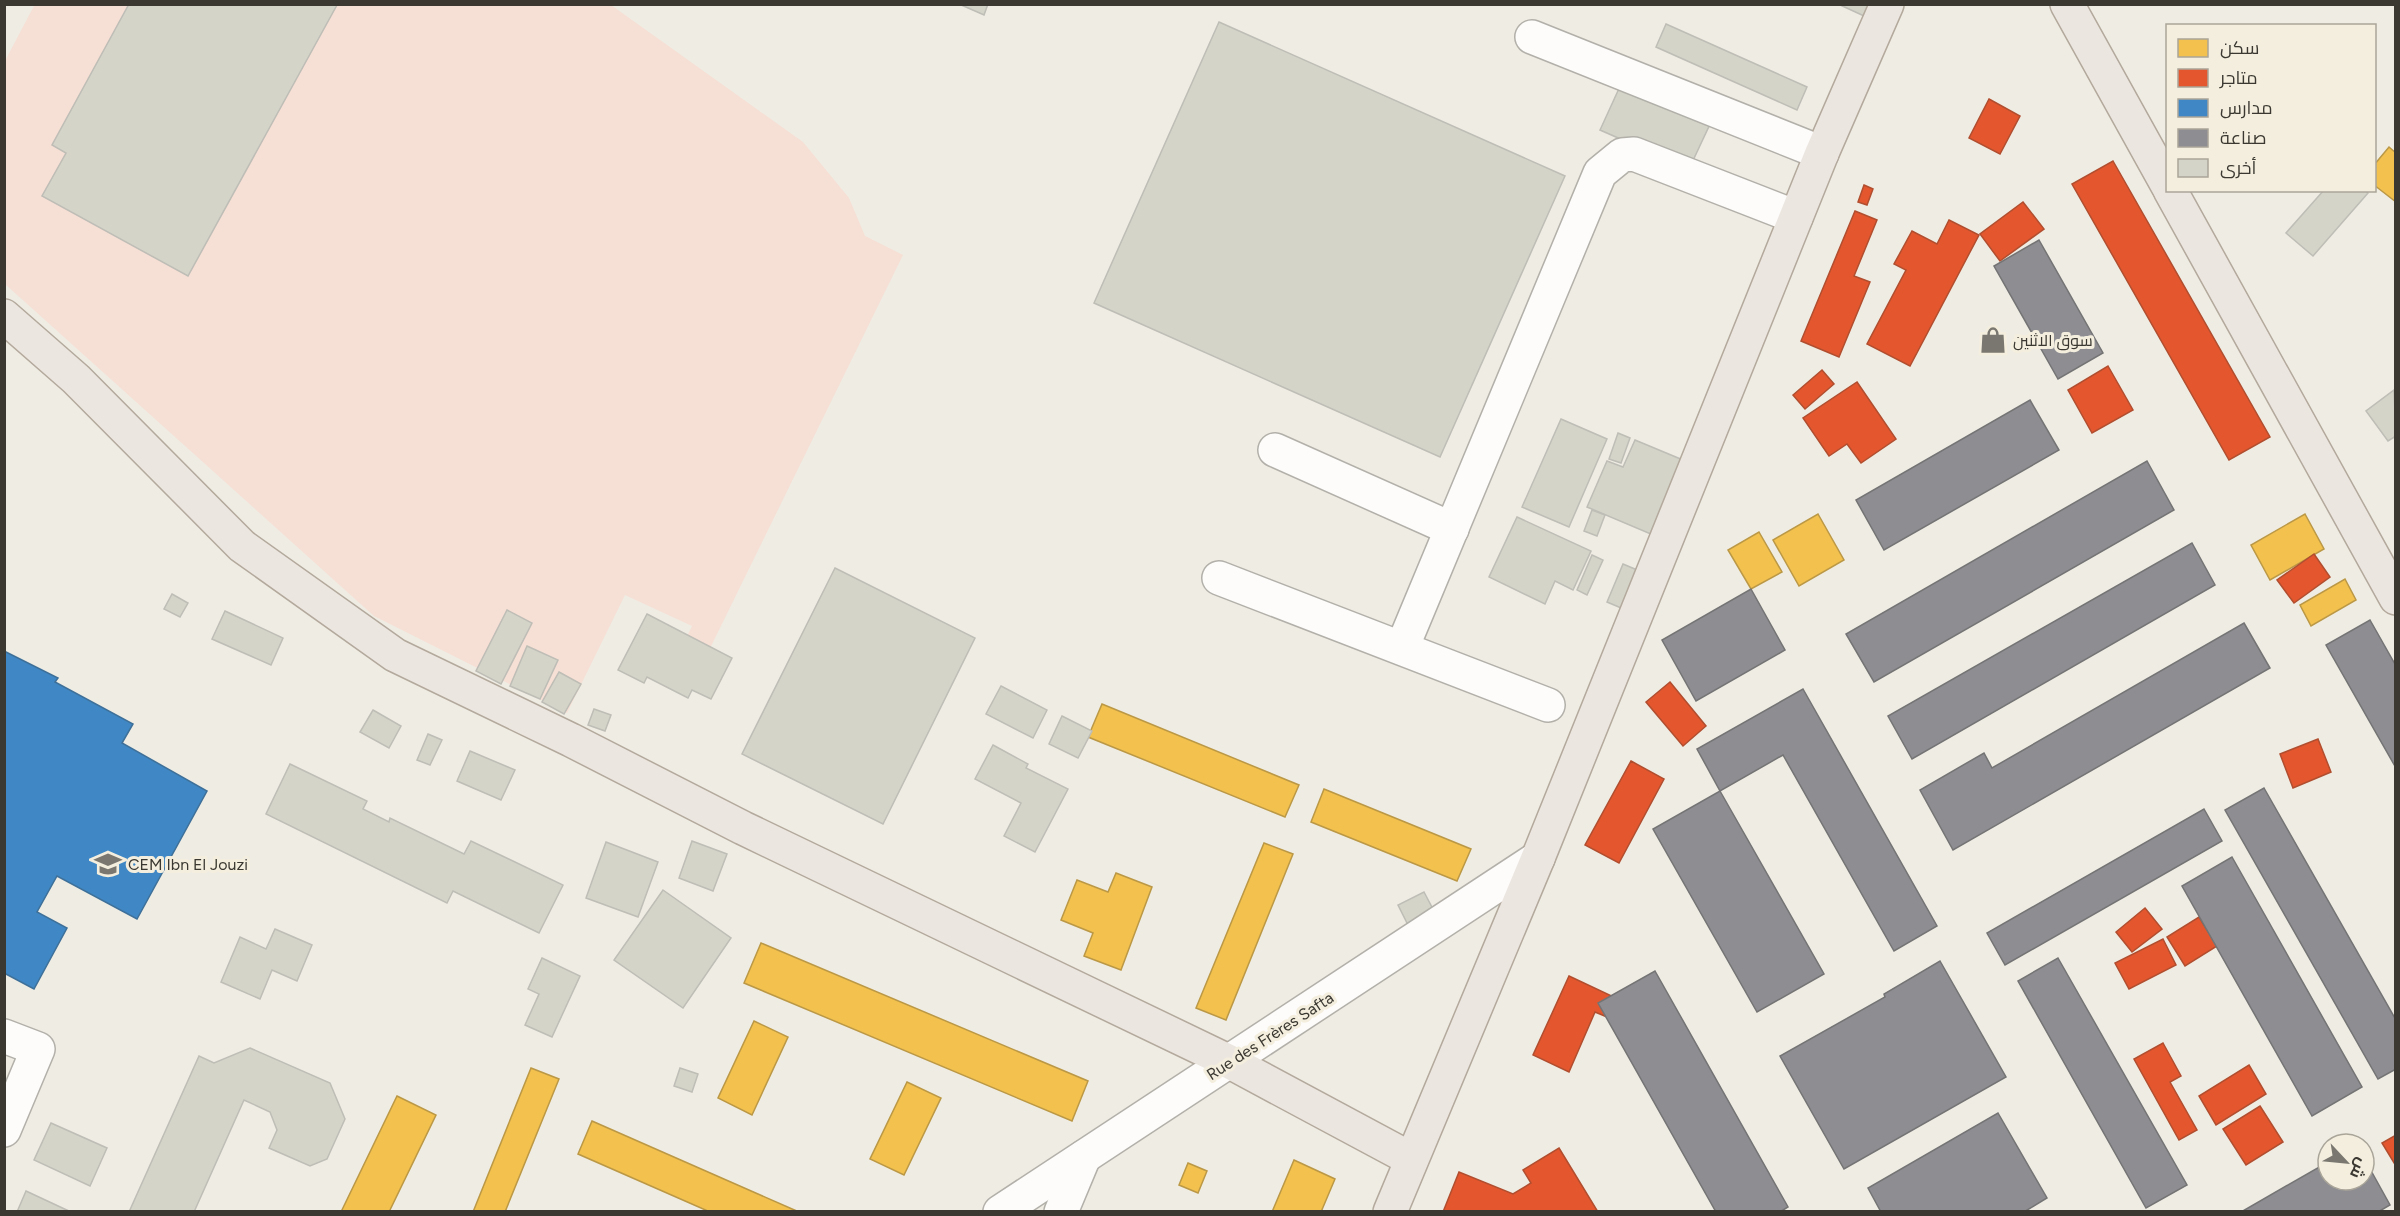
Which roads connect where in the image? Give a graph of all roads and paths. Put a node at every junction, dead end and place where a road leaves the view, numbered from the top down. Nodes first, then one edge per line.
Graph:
1 (1887, 4) edge
2 (2067, 4) edge
3 (1532, 37) dead end
4 (1822, 153) junction
5 (2166, 182) edge
6 (2171, 192) edge
7 (1796, 217) junction
8 (4, 316) edge
9 (1275, 450) dead end
10 (1452, 529) junction
11 (1219, 578) dead end
12 (2396, 598) edge
13 (1402, 648) junction
14 (1548, 705) dead end
15 (1538, 858) junction
16 (4, 1036) edge
17 (1230, 1062) junction
18 (4, 1130) edge
19 (1084, 1157) junction
20 (1412, 1159) junction
21 (1000, 1212) edge
22 (1061, 1212) edge
23 (1390, 1212) edge

1 - 4 main road
2 - 5 main road
3 - 4 street
4 - 7 main road
6 - 12 main road
7 - 10 street
7 - 15 main road
8 - 17 main road
9 - 10 street
10 - 13 street
11 - 13 street
13 - 14 street
15 - 17 street, Rue des Frères Safta
15 - 20 main road
16 - 18 street
17 - 19 street, Rue des Frères Safta
17 - 20 main road
19 - 21 street, Rue des Frères Safta
19 - 22 street
20 - 23 main road

